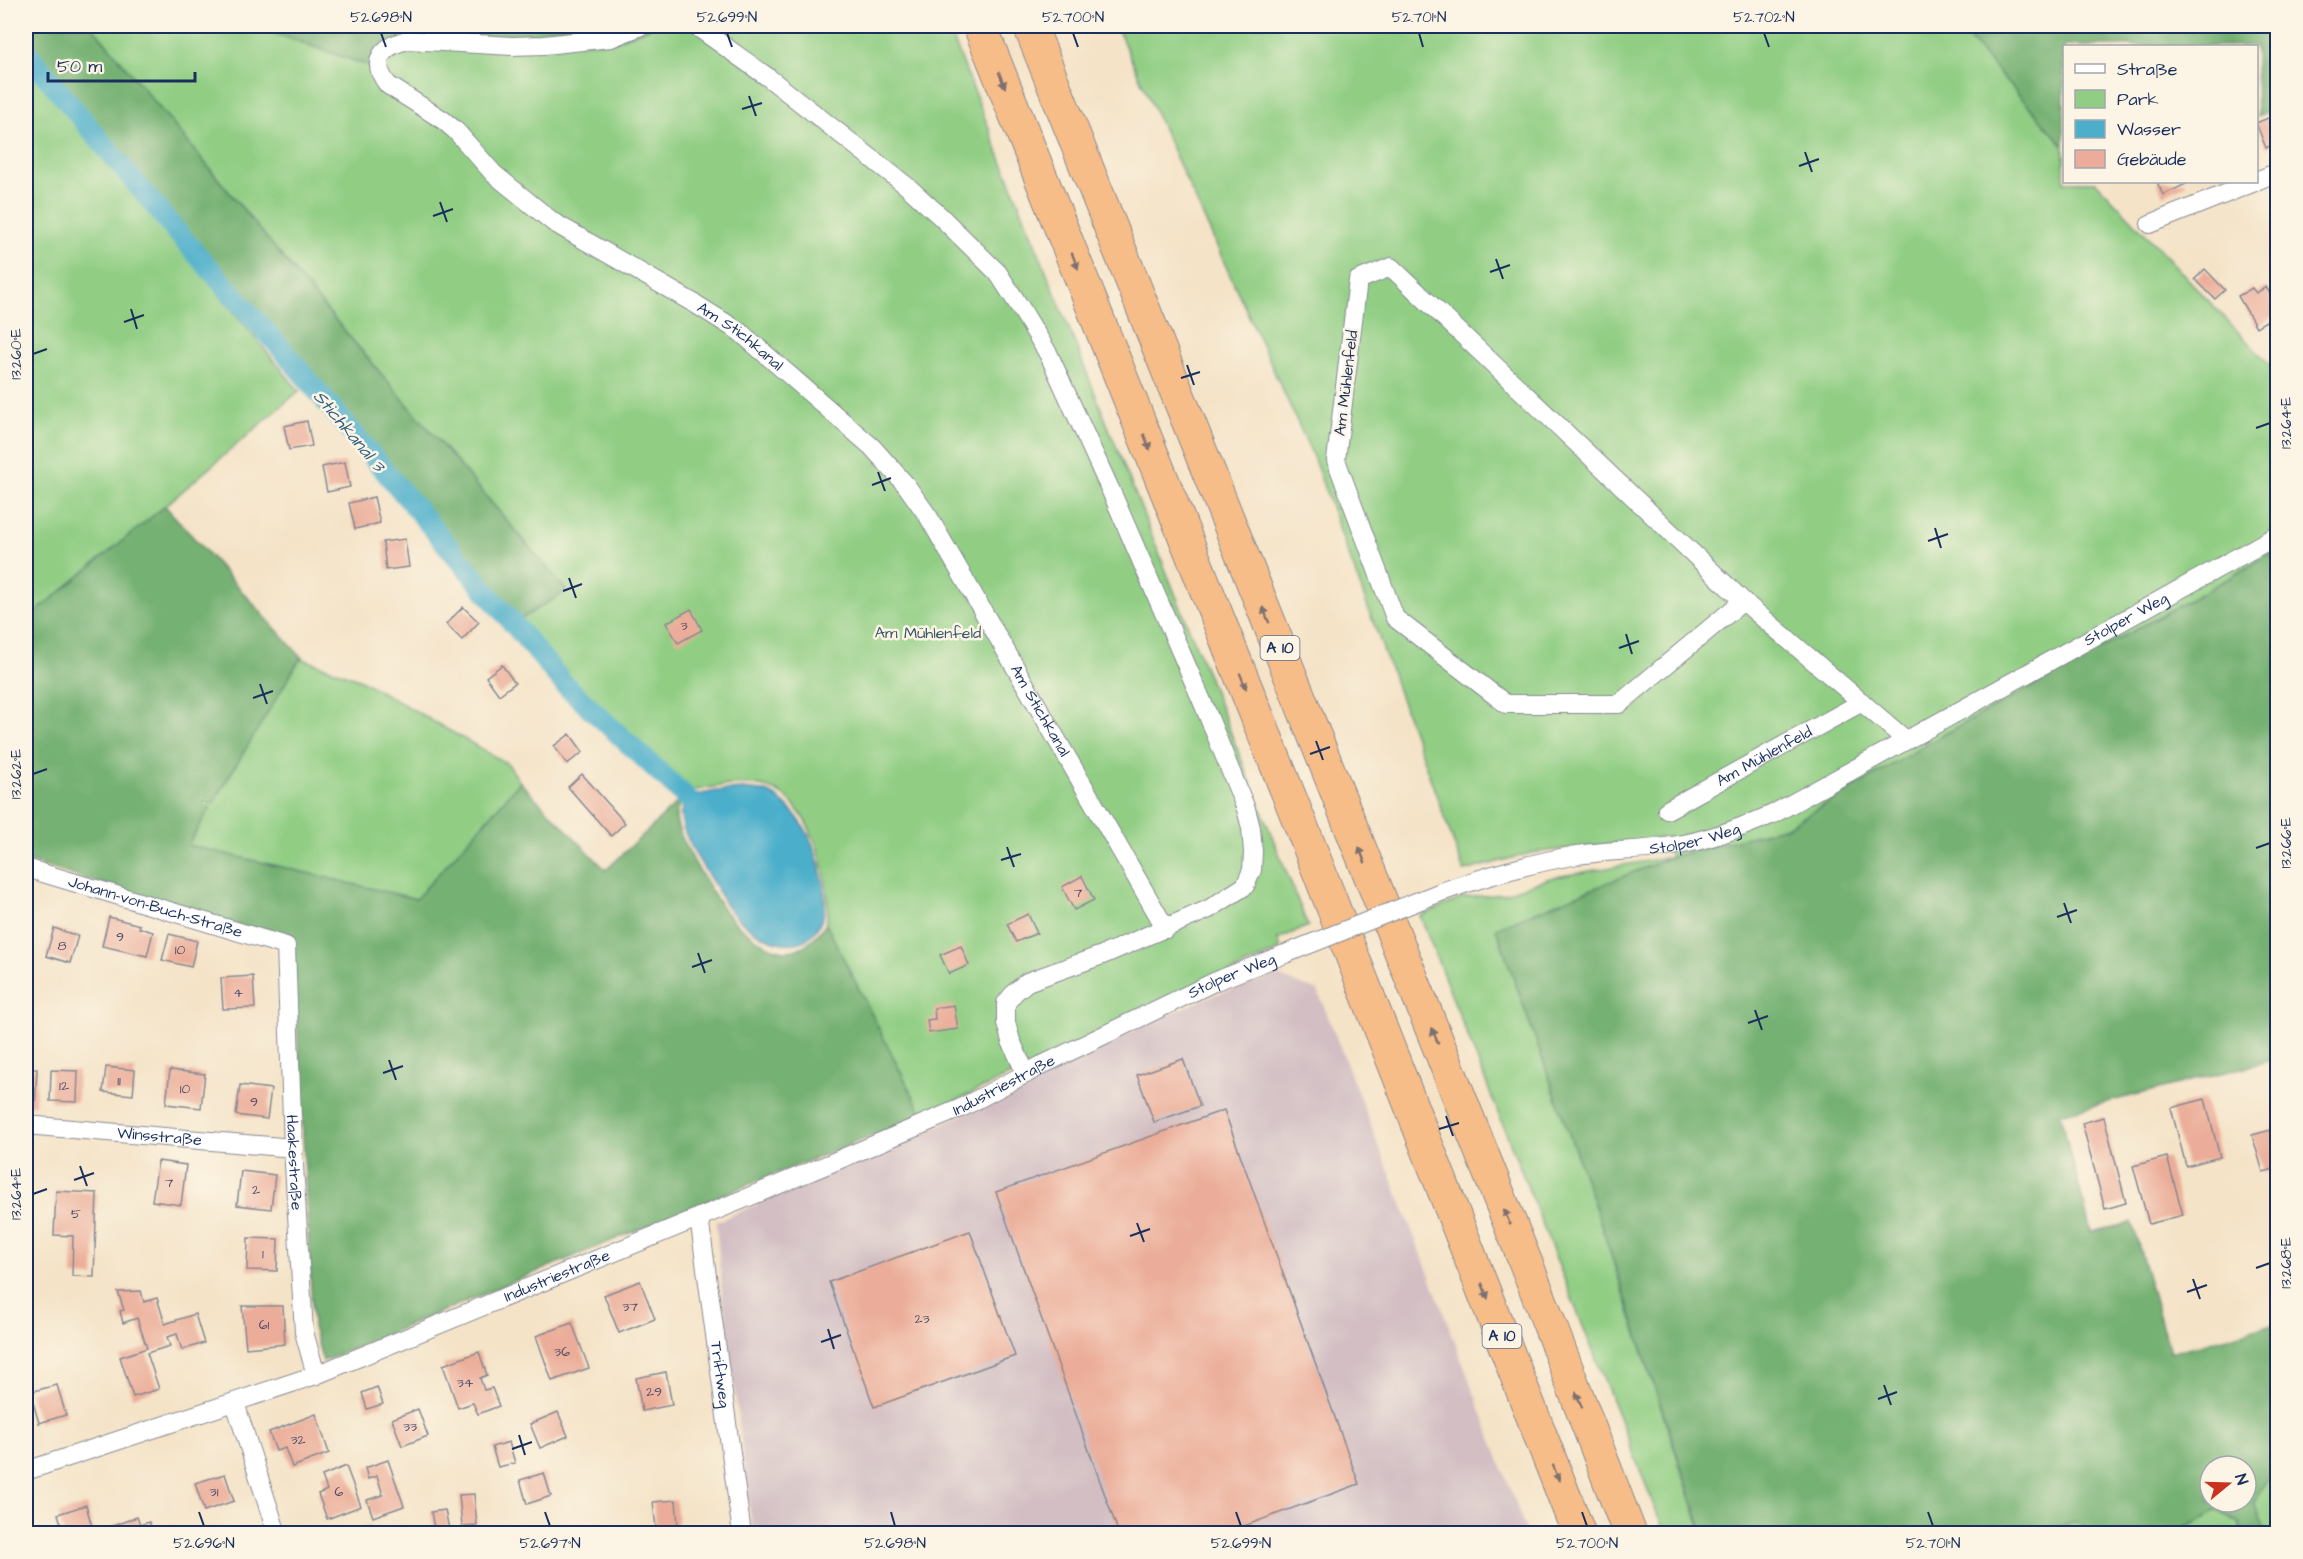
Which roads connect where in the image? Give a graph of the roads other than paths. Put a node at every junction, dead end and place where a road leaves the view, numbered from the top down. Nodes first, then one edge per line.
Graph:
1 (641, 26) edge
2 (696, 26) edge
3 (980, 26) edge
4 (1030, 26) edge
5 (2277, 172) edge
6 (2258, 180) edge
7 (2251, 183) edge
8 (2150, 224) dead end
9 (2277, 536) edge
10 (1743, 601) junction
11 (1862, 702) junction
12 (1906, 740) junction
13 (1667, 810) dead end
14 (26, 868) edge
15 (1166, 929) junction
16 (286, 946) joint
17 (1075, 1049) joint
18 (1026, 1074) junction
19 (26, 1125) edge
20 (293, 1148) junction
21 (699, 1217) junction
22 (315, 1375) junction
23 (235, 1403) junction
24 (26, 1472) edge
25 (277, 1533) edge
26 (742, 1533) edge
27 (1579, 1533) edge
28 (1630, 1533) edge

1 - 15 street, Am Stichkanal
2 - 15 street
3 -> 27 highway, A 10
28 -> 4 highway, A 10
5 - 6 street
7 - 8 street
9 - 12 street, Stolper Weg
10 - 10 street, Am Mühlenfeld
10 - 11 street, Am Mühlenfeld
11 - 12 street, Am Mühlenfeld
11 - 13 street, Am Mühlenfeld
12 - 17 street, Stolper Weg, bridge
14 - 16 street, Johann-von-Buch-Straße
15 - 18 street
16 - 20 street, Haakestraße
17 - 18 street, Industriestraße
18 - 21 street, Industriestraße
19 - 20 street, Winsstraße
20 - 22 street, Haakestraße
21 - 22 street, Industriestraße
21 - 26 street, Triftweg
22 - 23 street, Industriestraße
23 - 24 street, Industriestraße
23 - 25 street

